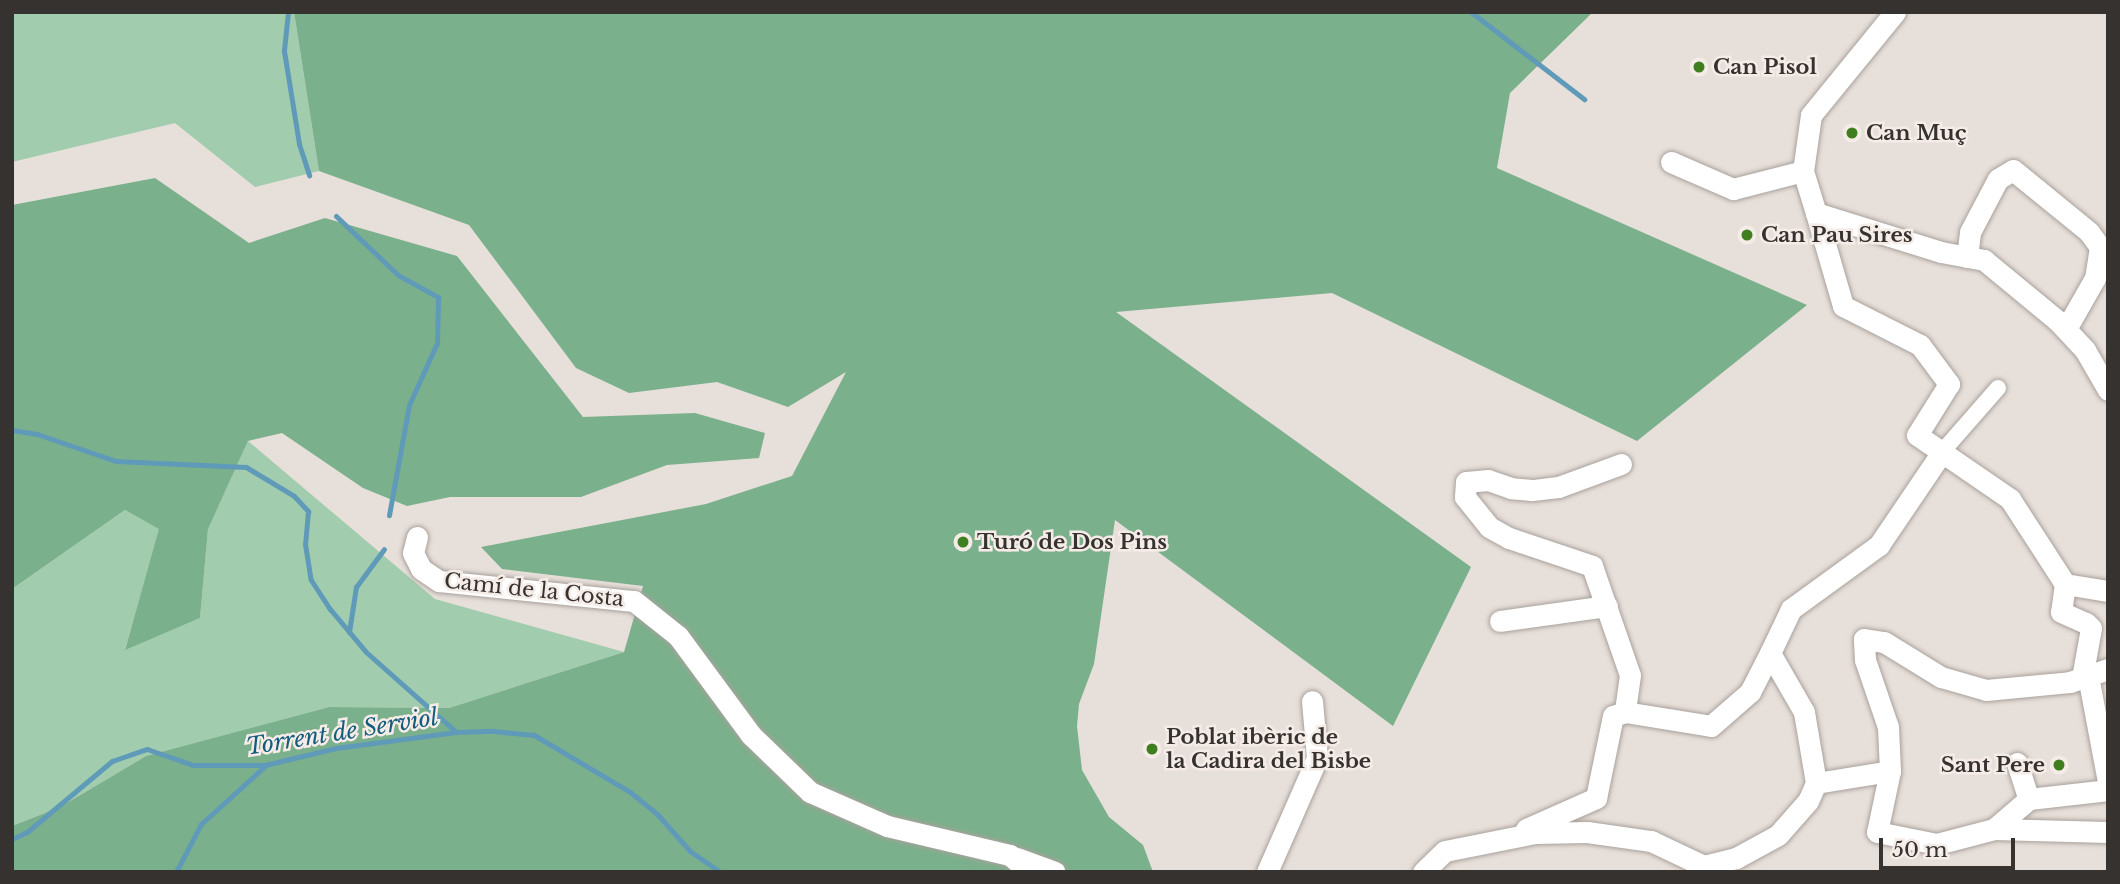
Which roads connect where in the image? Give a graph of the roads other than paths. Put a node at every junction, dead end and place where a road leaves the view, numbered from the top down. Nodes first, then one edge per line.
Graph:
1 (1895, 12) edge
2 (1671, 162) dead end
3 (1803, 171) junction
4 (1816, 213) junction
5 (1967, 257) junction
6 (2066, 329) junction
7 (1998, 387) dead end
8 (2108, 390) edge
9 (1942, 452) junction
10 (1620, 464) dead end
11 (417, 537) dead end
12 (2065, 584) junction
13 (2108, 591) edge
14 (1607, 606) junction
15 (1500, 621) dead end
16 (1770, 653) junction
17 (2092, 675) edge
18 (1312, 701) dead end
19 (1625, 712) junction
20 (2017, 762) dead end
21 (1890, 771) junction
22 (2108, 782) edge
23 (1816, 783) junction
24 (2108, 790) edge
25 (2029, 799) junction
26 (1994, 830) junction
27 (2108, 832) edge
28 (1505, 839) junction
29 (1010, 855) junction
30 (1029, 872) edge
31 (1055, 872) edge
32 (1267, 872) edge
33 (1423, 872) edge

1 - 3 street
2 - 3 street
3 - 4 street
4 - 5 street
4 - 9 street
5 - 6 street
5 - 6 street
6 - 8 street
7 - 9 street
9 - 12 street
9 - 16 street
10 - 14 street
11 - 29 street, Camí de la Costa
12 - 13 street
12 - 17 street
14 - 15 street
14 - 19 street
16 - 19 street
16 - 23 street
17 - 21 street
17 - 22 street
18 - 32 street
19 - 28 street
20 - 25 street
21 - 23 street
21 - 26 street
23 - 28 street
24 - 25 street
25 - 26 street
26 - 27 street
28 - 33 street
29 - 30 street, Camí de la Costa
29 - 31 street, Camí de la Costa

